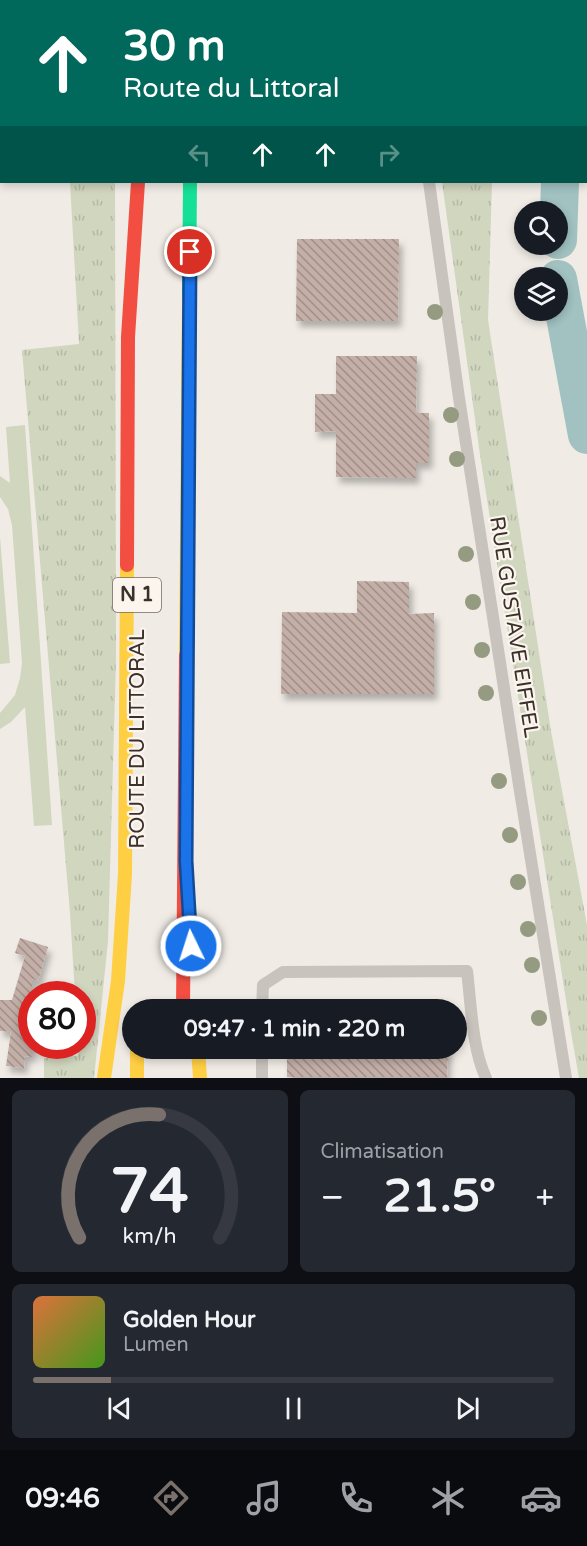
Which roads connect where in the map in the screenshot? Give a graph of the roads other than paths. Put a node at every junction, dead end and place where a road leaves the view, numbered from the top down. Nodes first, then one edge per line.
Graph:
1 (141, 183) edge
2 (141, 183) edge
3 (190, 183) edge
4 (429, 183) edge
5 (186, 861) junction
6 (137, 891) dead end
7 (183, 999) edge
8 (194, 999) edge
9 (262, 999) edge
10 (137, 1059) edge
11 (199, 1059) edge
12 (262, 1059) edge
13 (104, 1078) edge
14 (137, 1078) edge
15 (200, 1078) edge
16 (262, 1078) edge
17 (486, 1078) edge
18 (567, 1078) edge

1 - 6 highway, ROUTE DU LITTORAL / N 1
2 - 13 highway
3 - 5 highway, N 1
4 - 18 lane, RUE GUSTAVE EIFFEL
5 - 7 highway, N 1
5 - 8 highway
9 - 17 lane
10 - 14 highway
11 - 15 highway
12 - 16 lane

